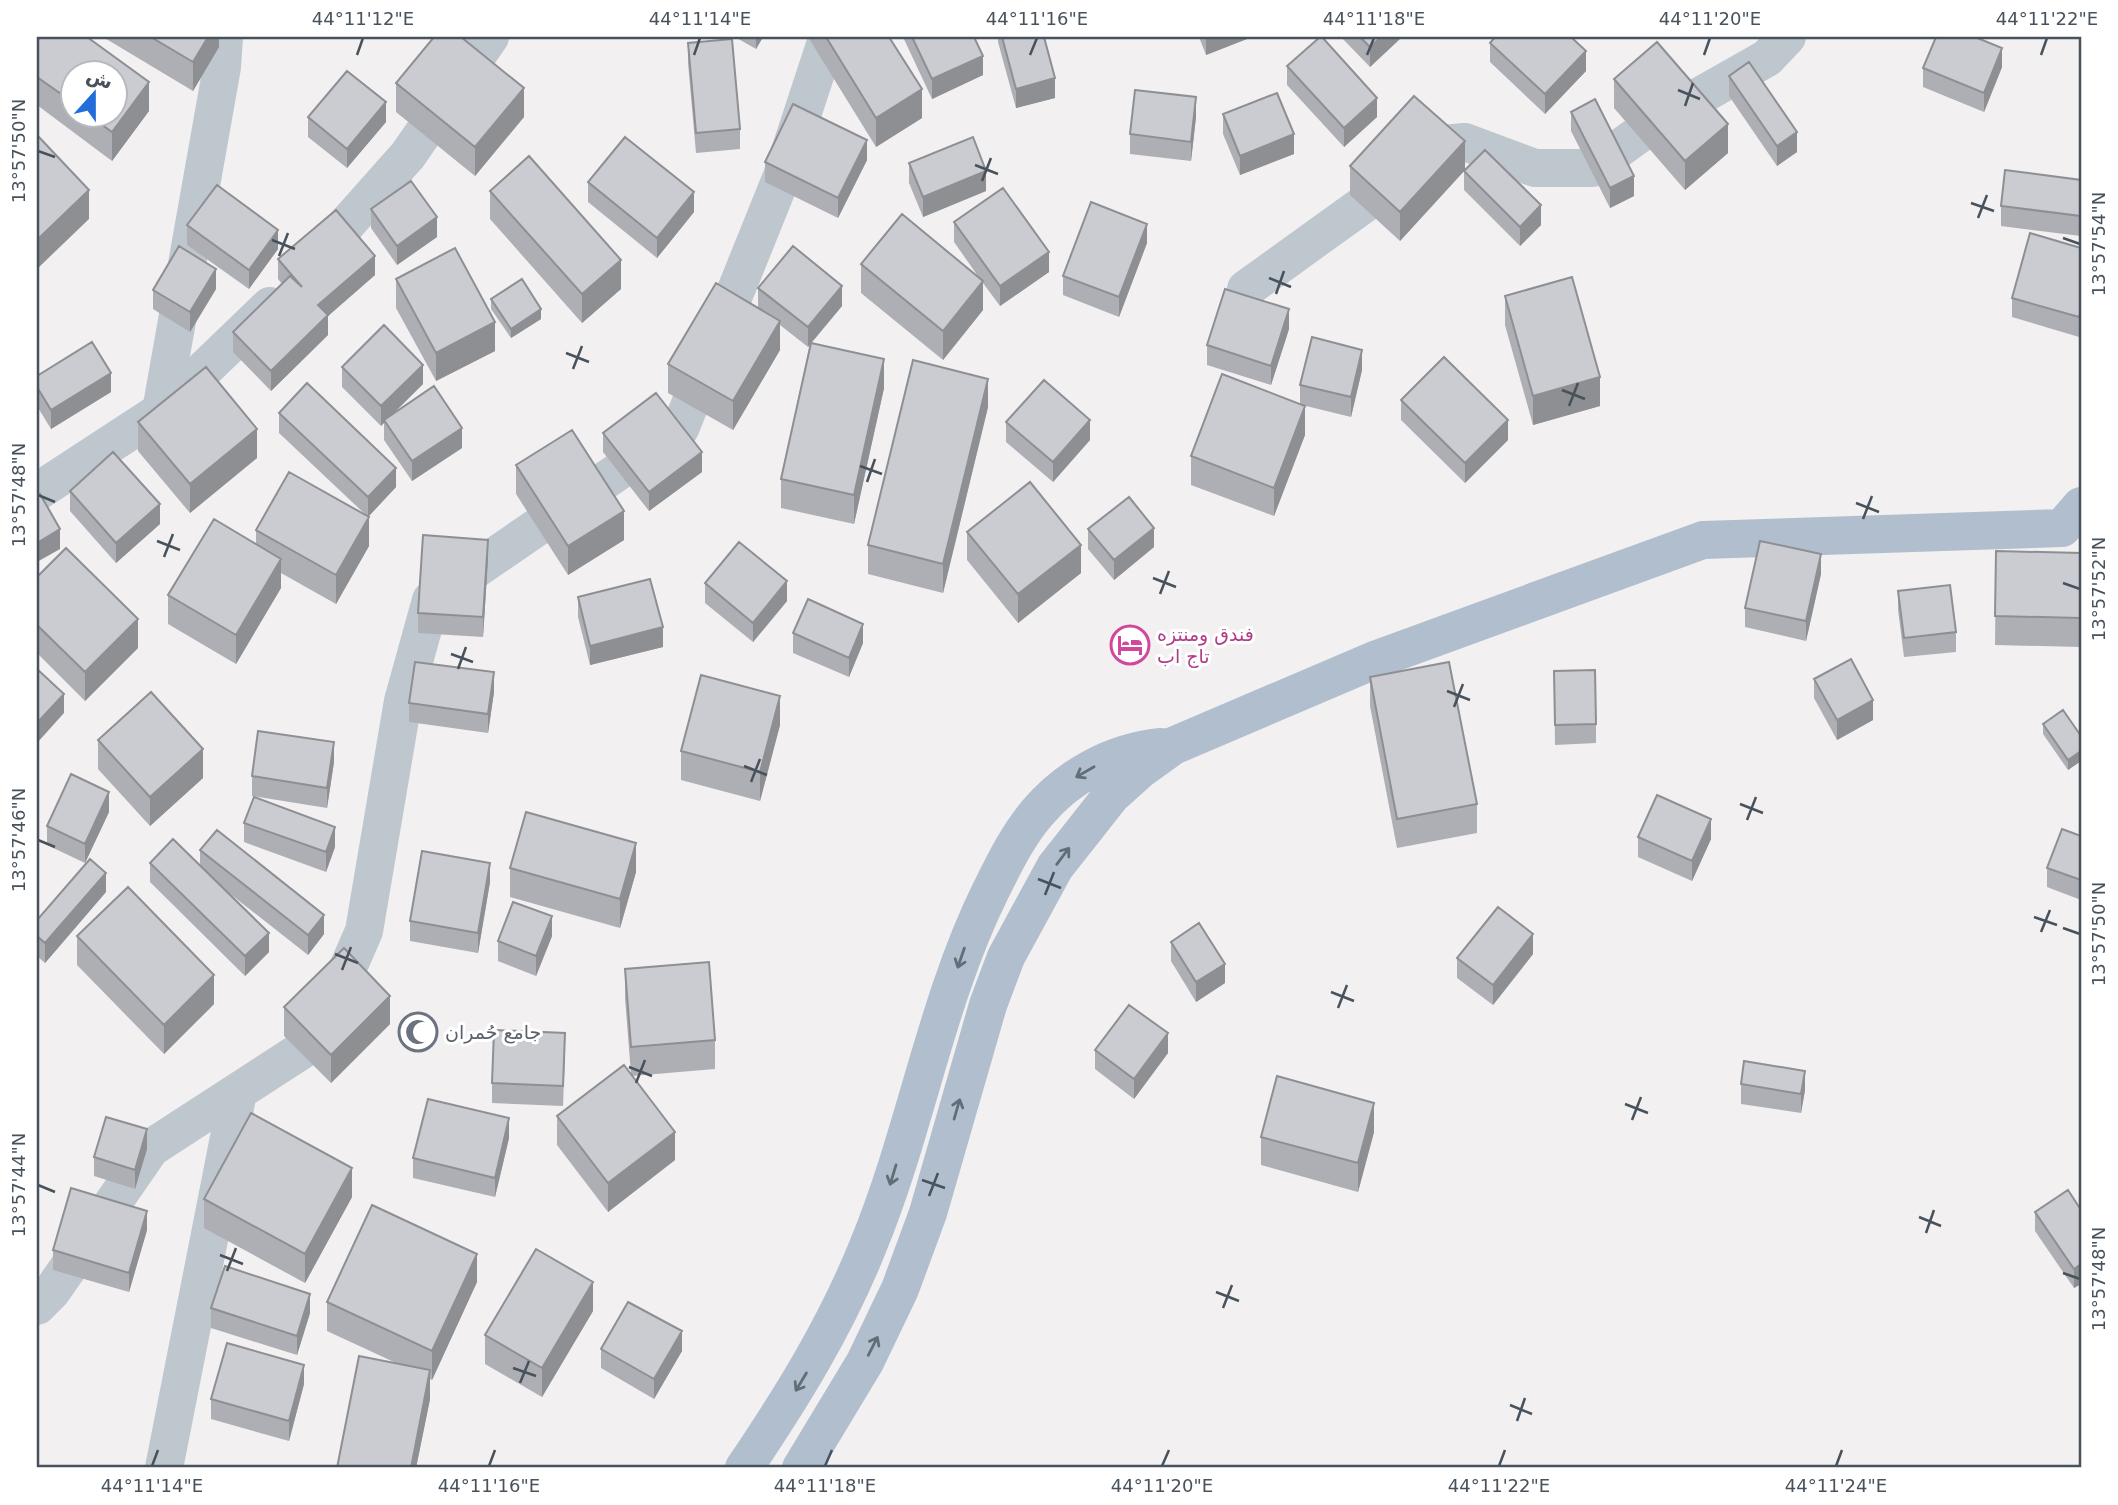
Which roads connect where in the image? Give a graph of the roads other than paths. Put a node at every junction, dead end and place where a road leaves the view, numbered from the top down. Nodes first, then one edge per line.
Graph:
1 (224, 37) edge
2 (491, 37) edge
3 (831, 37) edge
4 (1787, 37) edge
5 (1246, 289) dead end
6 (161, 411) junction
7 (37, 492) edge
8 (2081, 506) edge
9 (1173, 746) junction
10 (238, 1092) junction
11 (37, 1306) edge
12 (164, 1468) edge
13 (744, 1468) edge
14 (801, 1468) edge

1 - 6 street
2 - 6 street
3 - 10 street
4 - 5 street
6 - 7 street
8 - 9 main road
9 -> 13 main road
14 -> 9 main road
10 - 11 street
10 - 12 street

